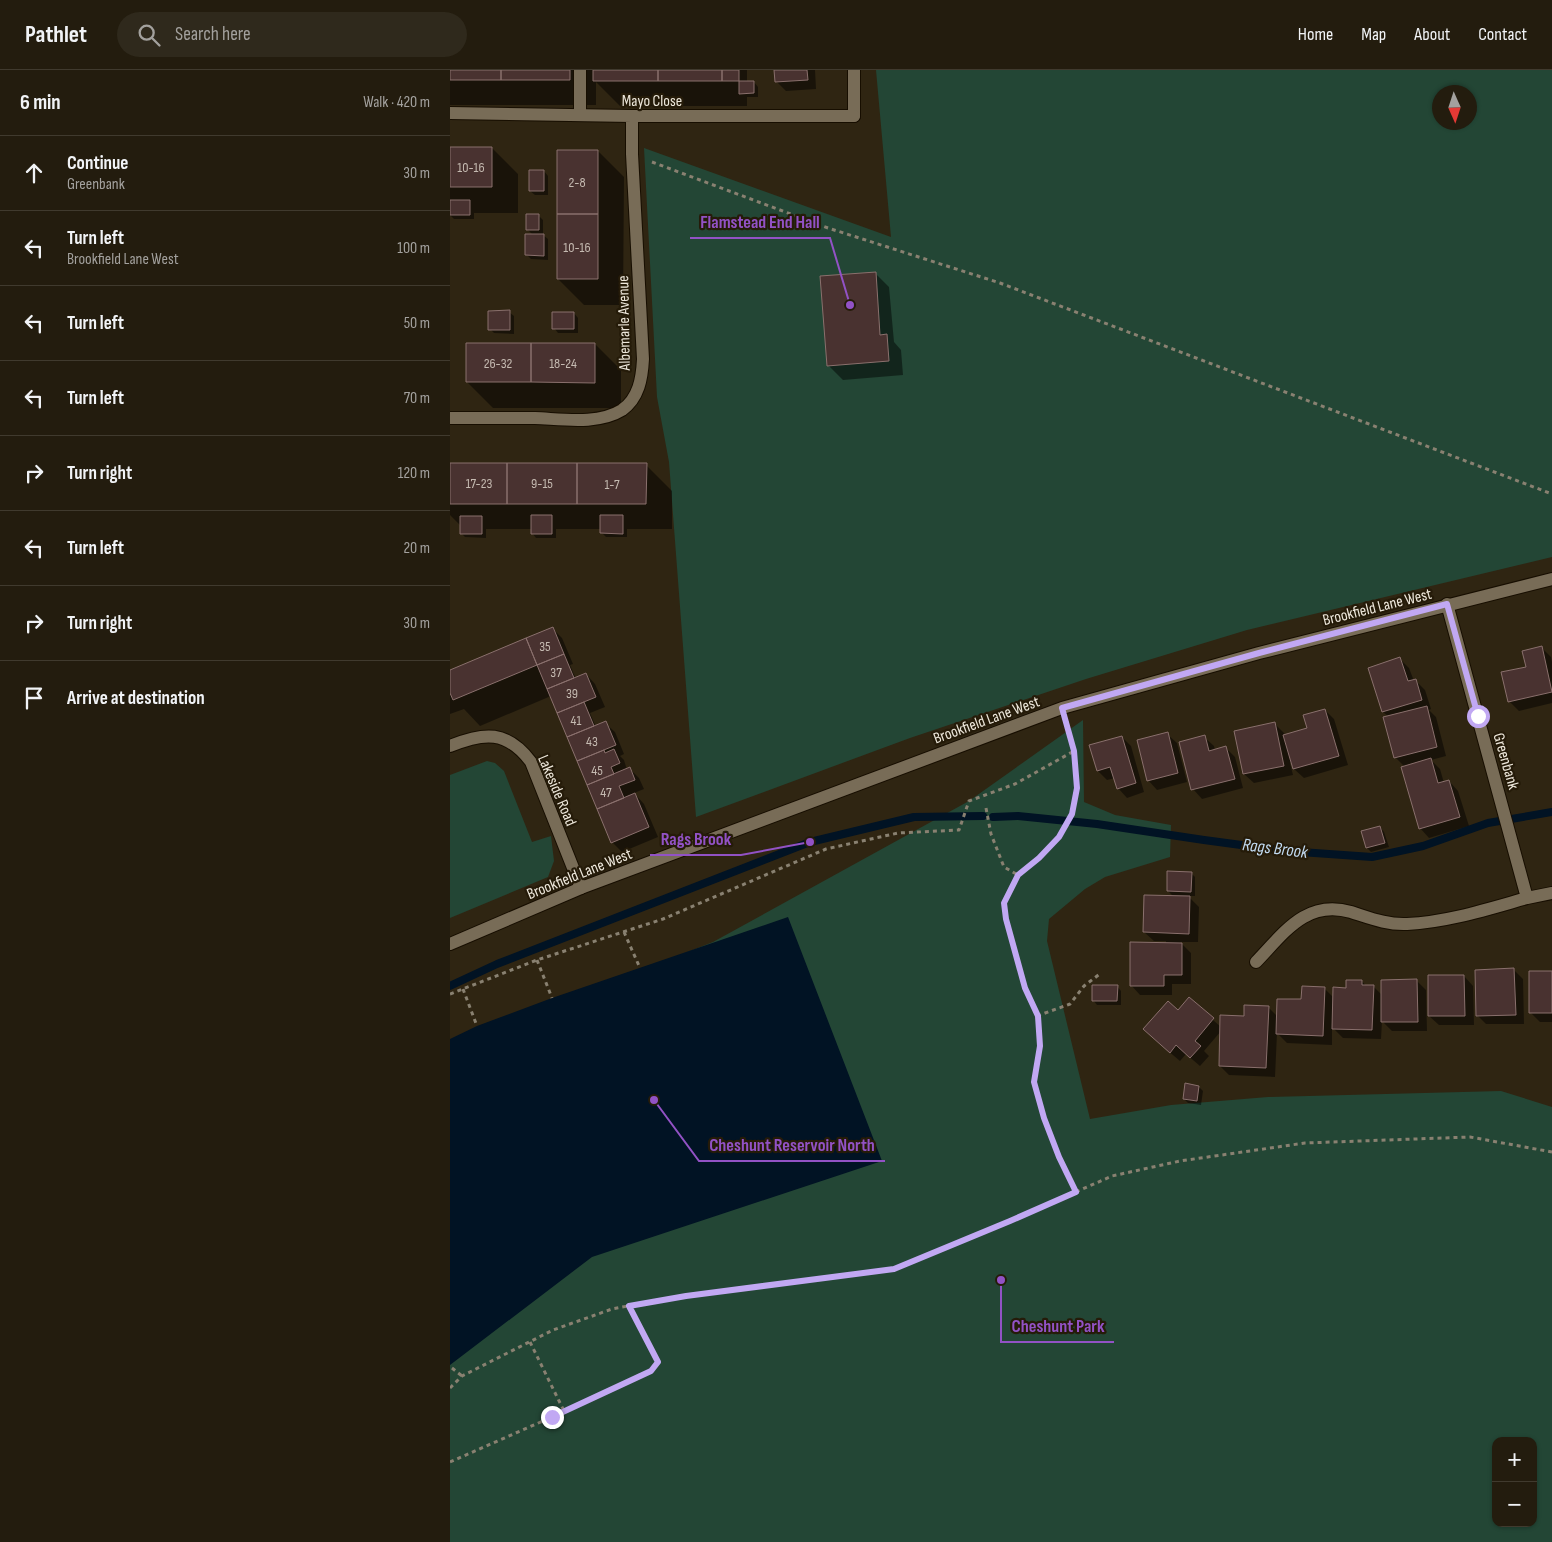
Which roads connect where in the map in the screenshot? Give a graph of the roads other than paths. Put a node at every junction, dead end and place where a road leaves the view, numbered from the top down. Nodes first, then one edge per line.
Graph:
1 (580, 70) edge
2 (854, 70) edge
3 (450, 113) edge
4 (580, 115) junction
5 (632, 116) junction
6 (450, 418) edge
7 (1552, 579) edge
8 (1447, 604) junction
9 (450, 746) edge
10 (581, 888) junction
11 (1552, 893) edge
12 (1527, 898) junction
13 (450, 944) edge
14 (1256, 962) dead end

1 - 4 street
2 - 5 street, Mayo Close
3 - 4 street, Mayo Close
4 - 5 street, Mayo Close
5 - 6 street, Albemarle Avenue
7 - 8 street, Brookfield Lane West
8 - 10 street, Brookfield Lane West
8 - 12 street, Greenbank
9 - 10 street, Lakeside Road
10 - 13 street, Brookfield Lane West
11 - 12 street
12 - 14 street

